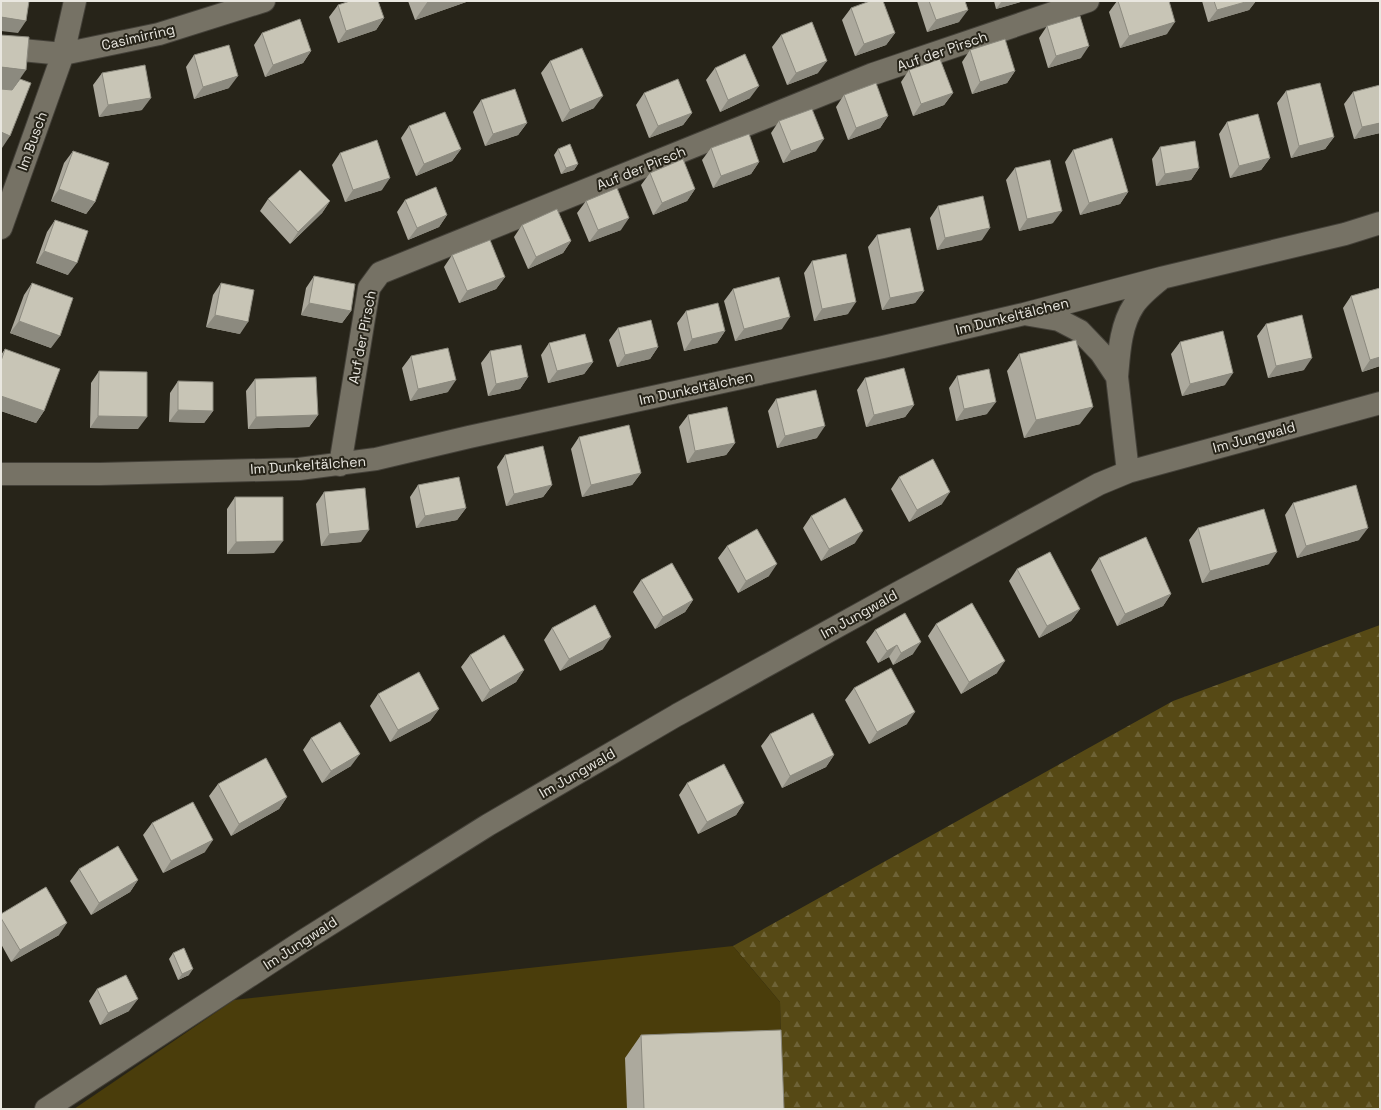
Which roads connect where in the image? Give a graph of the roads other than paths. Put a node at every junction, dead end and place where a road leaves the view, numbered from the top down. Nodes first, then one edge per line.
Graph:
1 (75, 1) edge
2 (264, 1) edge
3 (1088, 1) edge
4 (1, 48) edge
5 (63, 54) junction
6 (1380, 223) edge
7 (1, 228) edge
8 (1161, 278) junction
9 (1024, 314) junction
10 (1117, 378) junction
11 (1380, 403) edge
12 (340, 465) junction
13 (1128, 472) junction
14 (1, 474) edge
15 (46, 1109) edge

1 - 5 street
2 - 5 street, Casimirring
3 - 12 street, Auf der Pirsch
4 - 5 street, Casimirring
5 - 7 street, Im Busch
6 - 8 street, Im Dunkeltälchen
8 - 9 street, Im Dunkeltälchen
8 - 10 street
9 - 10 street
9 - 12 street, Im Dunkeltälchen
10 - 13 street
11 - 13 street, Im Jungwald
12 - 14 street, Im Dunkeltälchen
13 - 15 street, Im Jungwald

